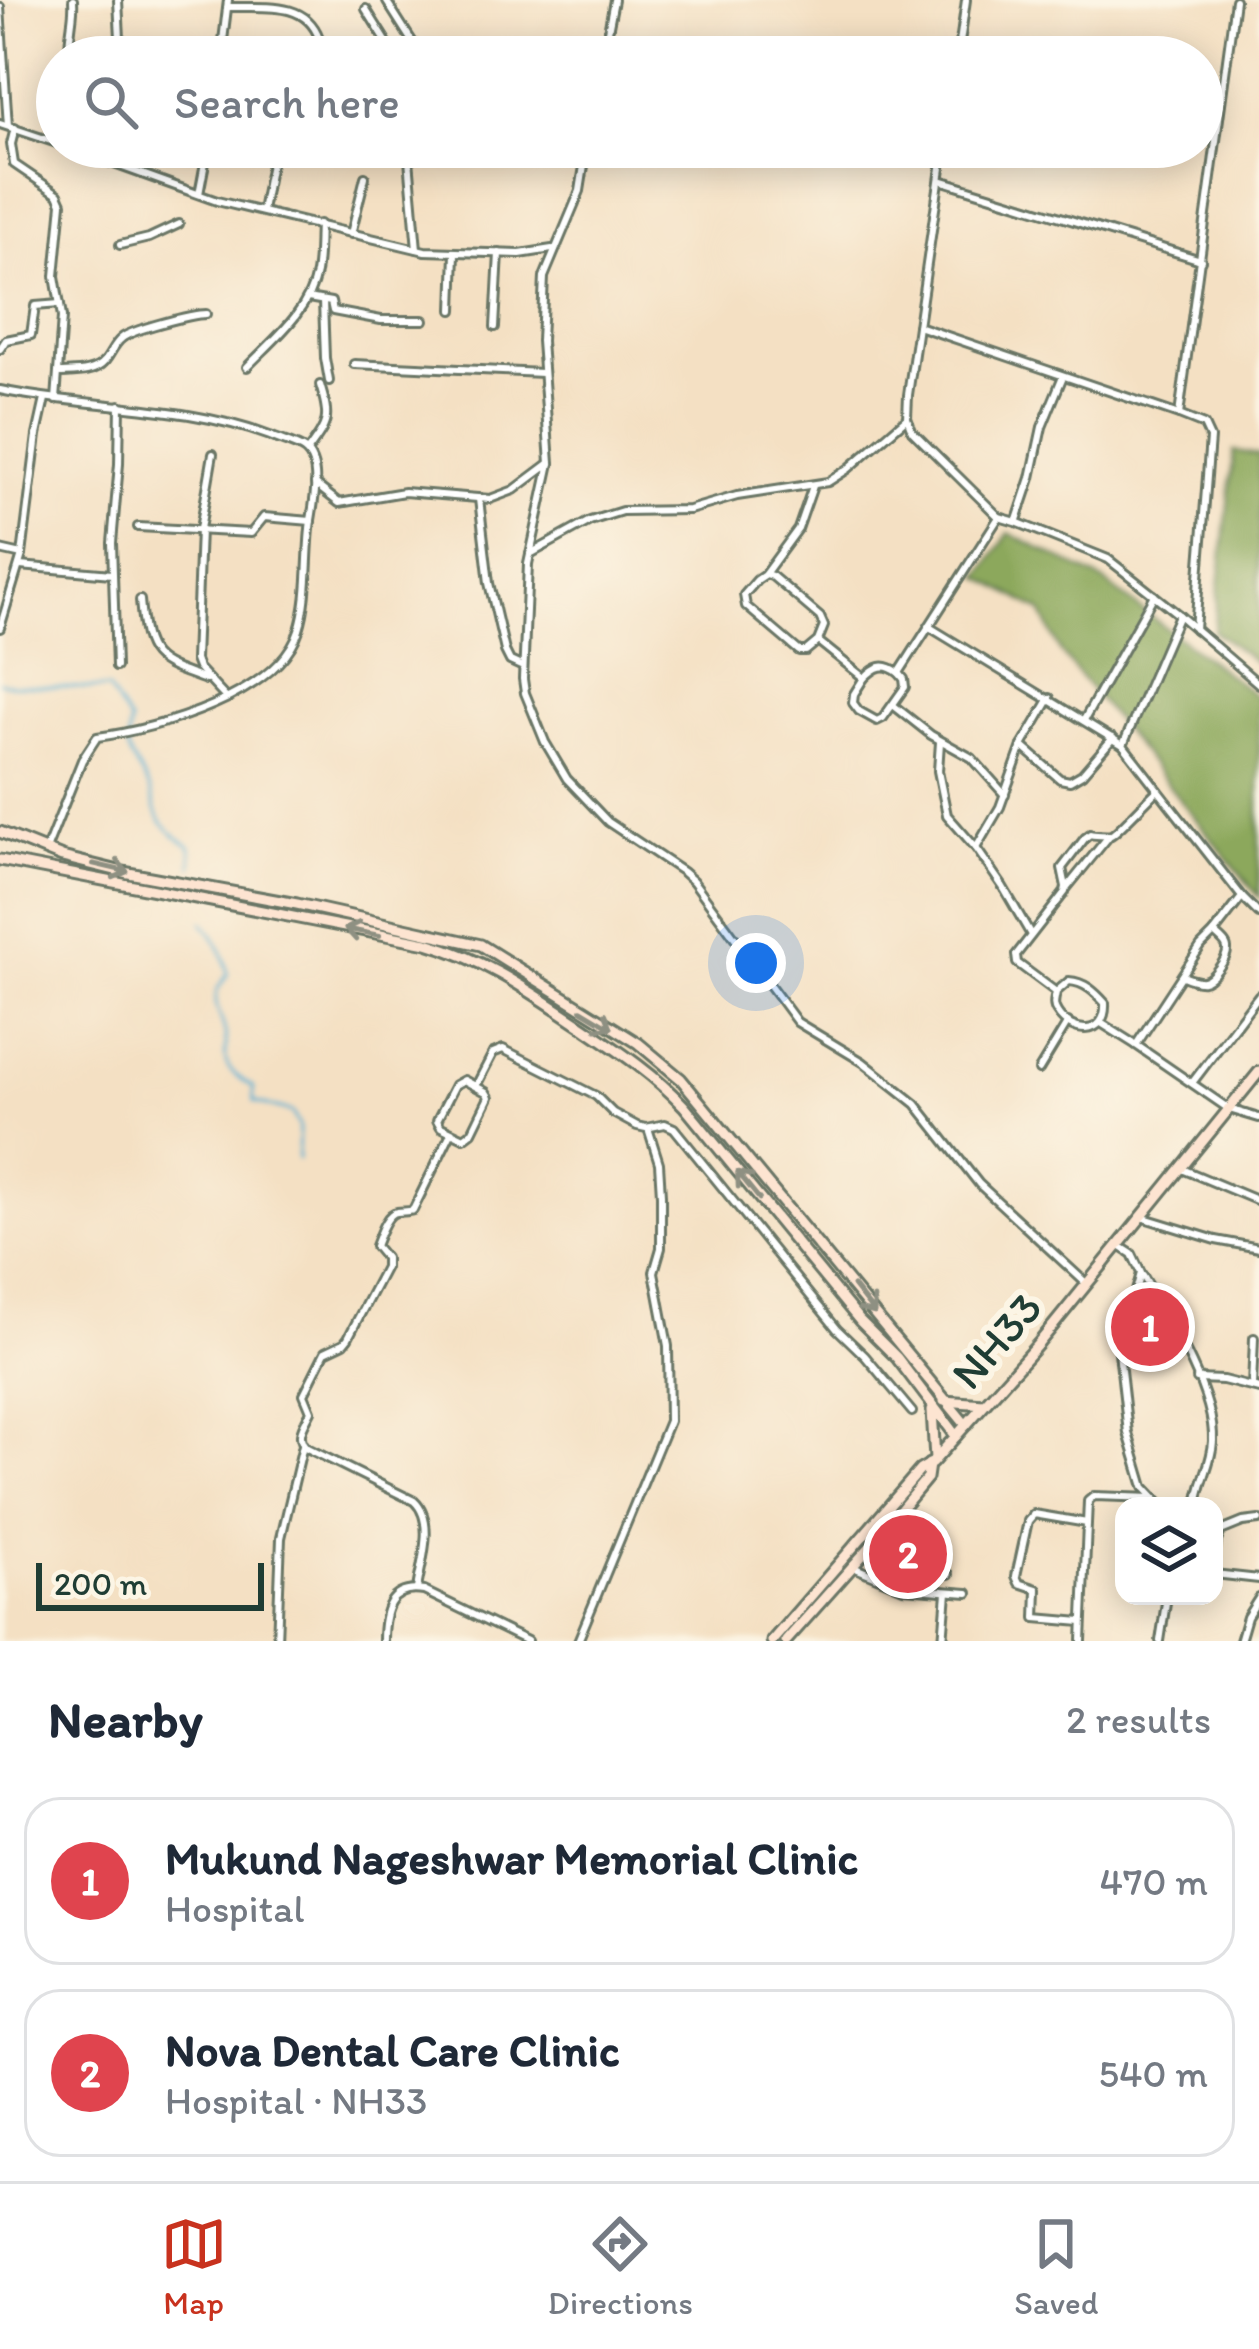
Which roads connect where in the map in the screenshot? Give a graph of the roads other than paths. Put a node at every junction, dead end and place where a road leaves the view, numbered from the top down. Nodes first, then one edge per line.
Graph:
1 (73, 0) edge
2 (118, 0) edge
3 (614, 0) edge
4 (966, 0) edge
5 (1235, 0) edge
6 (387, 2) edge
7 (228, 3) edge
8 (0, 7) edge
9 (365, 9) dead end
10 (71, 36) edge
11 (121, 36) edge
12 (224, 36) edge
13 (318, 36) edge
14 (383, 36) edge
15 (409, 36) edge
16 (607, 36) edge
17 (961, 36) edge
18 (1223, 87) edge
19 (8, 126) edge
20 (126, 168) edge
21 (204, 168) edge
22 (270, 168) edge
23 (410, 168) edge
24 (584, 168) edge
25 (941, 168) edge
26 (1212, 168) edge
27 (365, 176) dead end
28 (939, 180) junction
29 (200, 194) junction
30 (262, 211) junction
31 (179, 224) dead end
32 (319, 224) junction
33 (351, 234) junction
34 (120, 245) dead end
35 (417, 249) junction
36 (553, 249) junction
37 (455, 252) junction
38 (499, 253) junction
39 (535, 253) junction
40 (1201, 260) junction
41 (547, 266) junction
42 (308, 298) junction
43 (323, 301) junction
44 (60, 304) junction
45 (453, 310) dead end
46 (206, 314) dead end
47 (424, 320) dead end
48 (918, 326) junction
49 (495, 327) dead end
50 (0, 349) edge
51 (354, 364) dead end
52 (247, 367) dead end
53 (59, 373) junction
54 (542, 374) junction
55 (1063, 376) junction
56 (0, 390) edge
57 (45, 399) junction
58 (56, 400) junction
59 (120, 405) junction
60 (1179, 415) junction
61 (907, 418) junction
62 (307, 452) junction
63 (213, 454) dead end
64 (550, 463) junction
65 (314, 482) junction
66 (813, 486) junction
67 (478, 500) junction
68 (999, 518) junction
69 (311, 521) junction
70 (1016, 522) junction
71 (138, 526) dead end
72 (200, 529) junction
73 (0, 550) edge
74 (530, 554) junction
75 (22, 555) junction
76 (18, 566) junction
77 (112, 574) junction
78 (765, 574) junction
79 (1154, 596) junction
80 (140, 600) dead end
81 (1179, 615) junction
82 (0, 628) edge
83 (930, 628) junction
84 (1195, 629) junction
85 (818, 641) junction
86 (116, 667) dead end
87 (523, 667) junction
88 (899, 673) junction
89 (864, 678) junction
90 (210, 681) junction
91 (1259, 684) edge
92 (225, 698) junction
93 (1050, 698) junction
94 (892, 705) junction
95 (1084, 720) junction
96 (1113, 738) junction
97 (940, 742) junction
98 (1123, 745) junction
99 (1022, 746) junction
100 (1158, 790) junction
101 (1005, 795) junction
102 (0, 832) edge
103 (1108, 836) junction
104 (976, 848) junction
105 (46, 850) junction
106 (0, 860) edge
107 (1066, 889) junction
108 (1242, 897) junction
109 (1259, 914) edge
110 (1214, 933) junction
111 (1030, 935) junction
112 (1183, 976) junction
113 (1056, 992) junction
114 (1259, 995) edge
115 (1068, 1022) junction
116 (1101, 1023) junction
117 (1136, 1045) junction
118 (1039, 1070) dead end
119 (1259, 1072) edge
120 (1192, 1083) junction
121 (476, 1086) junction
122 (1229, 1108) junction
123 (1259, 1118) edge
124 (648, 1128) junction
125 (451, 1132) junction
126 (1180, 1168) junction
127 (1256, 1200) edge
128 (1141, 1217) junction
129 (1118, 1245) junction
130 (1259, 1248) edge
131 (1141, 1273) junction
132 (1087, 1284) junction
133 (1254, 1338) dead end
134 (1197, 1379) junction
135 (1256, 1388) edge
136 (944, 1401) junction
137 (984, 1404) junction
138 (932, 1407) junction
139 (912, 1412) dead end
140 (966, 1425) junction
141 (956, 1436) junction
142 (304, 1445) junction
143 (932, 1462) junction
144 (1124, 1497) edge
145 (1153, 1497) edge
146 (1199, 1497) edge
147 (1259, 1520) edge
148 (1087, 1523) junction
149 (1223, 1530) edge
150 (869, 1548) junction
151 (853, 1567) junction
152 (1223, 1573) edge
153 (949, 1574) dead end
154 (1259, 1579) edge
155 (417, 1589) junction
156 (947, 1592) junction
157 (968, 1593) dead end
158 (1259, 1598) edge
159 (1166, 1605) edge
160 (1082, 1622) junction
161 (787, 1640) edge
162 (277, 1641) edge
163 (383, 1641) edge
164 (527, 1641) edge
165 (578, 1641) edge
166 (772, 1641) edge
167 (943, 1641) edge
168 (1082, 1641) edge
169 (1160, 1641) edge
170 (1240, 1641) edge

1 - 10 street
2 - 11 street
3 - 16 street
4 - 17 street
5 - 18 street
6 - 15 street
7 - 12 street
7 - 13 street
8 - 19 street
9 - 14 street
19 - 44 street
20 - 29 street
21 - 29 street
22 - 30 street
23 - 35 street
24 - 36 street
25 - 28 street
26 - 40 street
27 - 33 street
28 - 40 street
28 - 48 street
29 - 30 street
30 - 32 street
31 - 34 street
32 - 33 street
32 - 42 street
33 - 35 street
35 - 37 street
36 - 39 street
36 - 41 street
37 - 38 street
37 - 45 street
38 - 39 street
38 - 49 street
39 - 41 street
40 - 60 street
41 - 54 street
42 - 43 street
42 - 52 street
43 - 47 street
43 - 62 street
44 - 50 street
44 - 53 street
46 - 53 street
48 - 55 street
48 - 61 street
51 - 54 street
53 - 58 street
54 - 64 street
55 - 60 street
55 - 70 street
56 - 57 street
57 - 58 street
57 - 75 street
58 - 59 street
59 - 62 street
59 - 77 street
60 - 84 street
61 - 66 street
61 - 68 street
62 - 65 street
63 - 72 street
64 - 67 street
64 - 74 street
65 - 67 street
65 - 69 street
66 - 74 street
66 - 78 street
67 - 87 street
68 - 70 street
68 - 83 street
69 - 72 street
69 - 92 street
70 - 79 street
71 - 72 street
72 - 90 street
73 - 75 street
74 - 87 street
75 - 76 street
76 - 77 street
76 - 82 street
77 - 86 street
78 - 85 street
78 - 85 street
79 - 81 street
79 - 95 street
80 - 90 street
81 - 84 street
81 - 98 street
83 - 88 street
83 - 93 street
84 - 91 street
85 - 89 street
87 - 132 street
88 - 89 street
88 - 94 street
89 - 94 street
90 - 92 street
92 - 105 street
93 - 95 street
93 - 99 street
94 - 97 street
95 - 96 street
96 - 98 street
96 - 99 street
97 - 101 street
97 - 104 street
98 - 100 street
99 - 101 street
100 - 103 street
100 - 108 street
101 - 104 street
102 - 105 main road
103 - 107 street
103 - 107 street
104 - 111 street
105 -> 136 main road
138 -> 106 main road
107 - 111 street
108 - 109 street
108 - 110 street
110 - 112 street
110 - 112 street
111 - 113 street
112 - 117 street
113 - 115 street
113 - 116 street
114 - 120 street
115 - 116 street
115 - 118 street
116 - 117 street
117 - 120 street
119 - 122 main road, NH33
120 - 122 street
121 - 124 street
121 - 125 street
121 - 125 street
122 - 123 street
122 - 126 main road, NH33
124 - 139 street
124 - 165 street
125 - 142 street
126 - 127 street
126 - 128 main road, NH33
128 - 129 main road, NH33
128 - 130 street
129 - 131 street
129 - 132 main road, NH33
131 - 134 street
131 - 145 street
132 - 137 main road, NH33
133 - 135 street
134 - 135 street
134 - 146 street
136 - 137 main road
136 - 140 main road
137 - 140 main road, NH33
138 - 141 main road
138 - 143 main road
140 - 141 main road, NH33
141 - 143 main road, NH33
142 - 155 street
142 - 162 street
143 - 150 main road
143 - 166 main road, NH33
144 - 148 street
147 - 149 street
148 - 160 street
148 - 160 street
150 - 151 main road
150 - 153 street
151 - 156 street
151 - 161 main road
152 - 154 street
155 - 163 street
155 - 164 street
156 - 157 street
156 - 167 street
158 - 170 street
159 - 169 street
160 - 168 street

